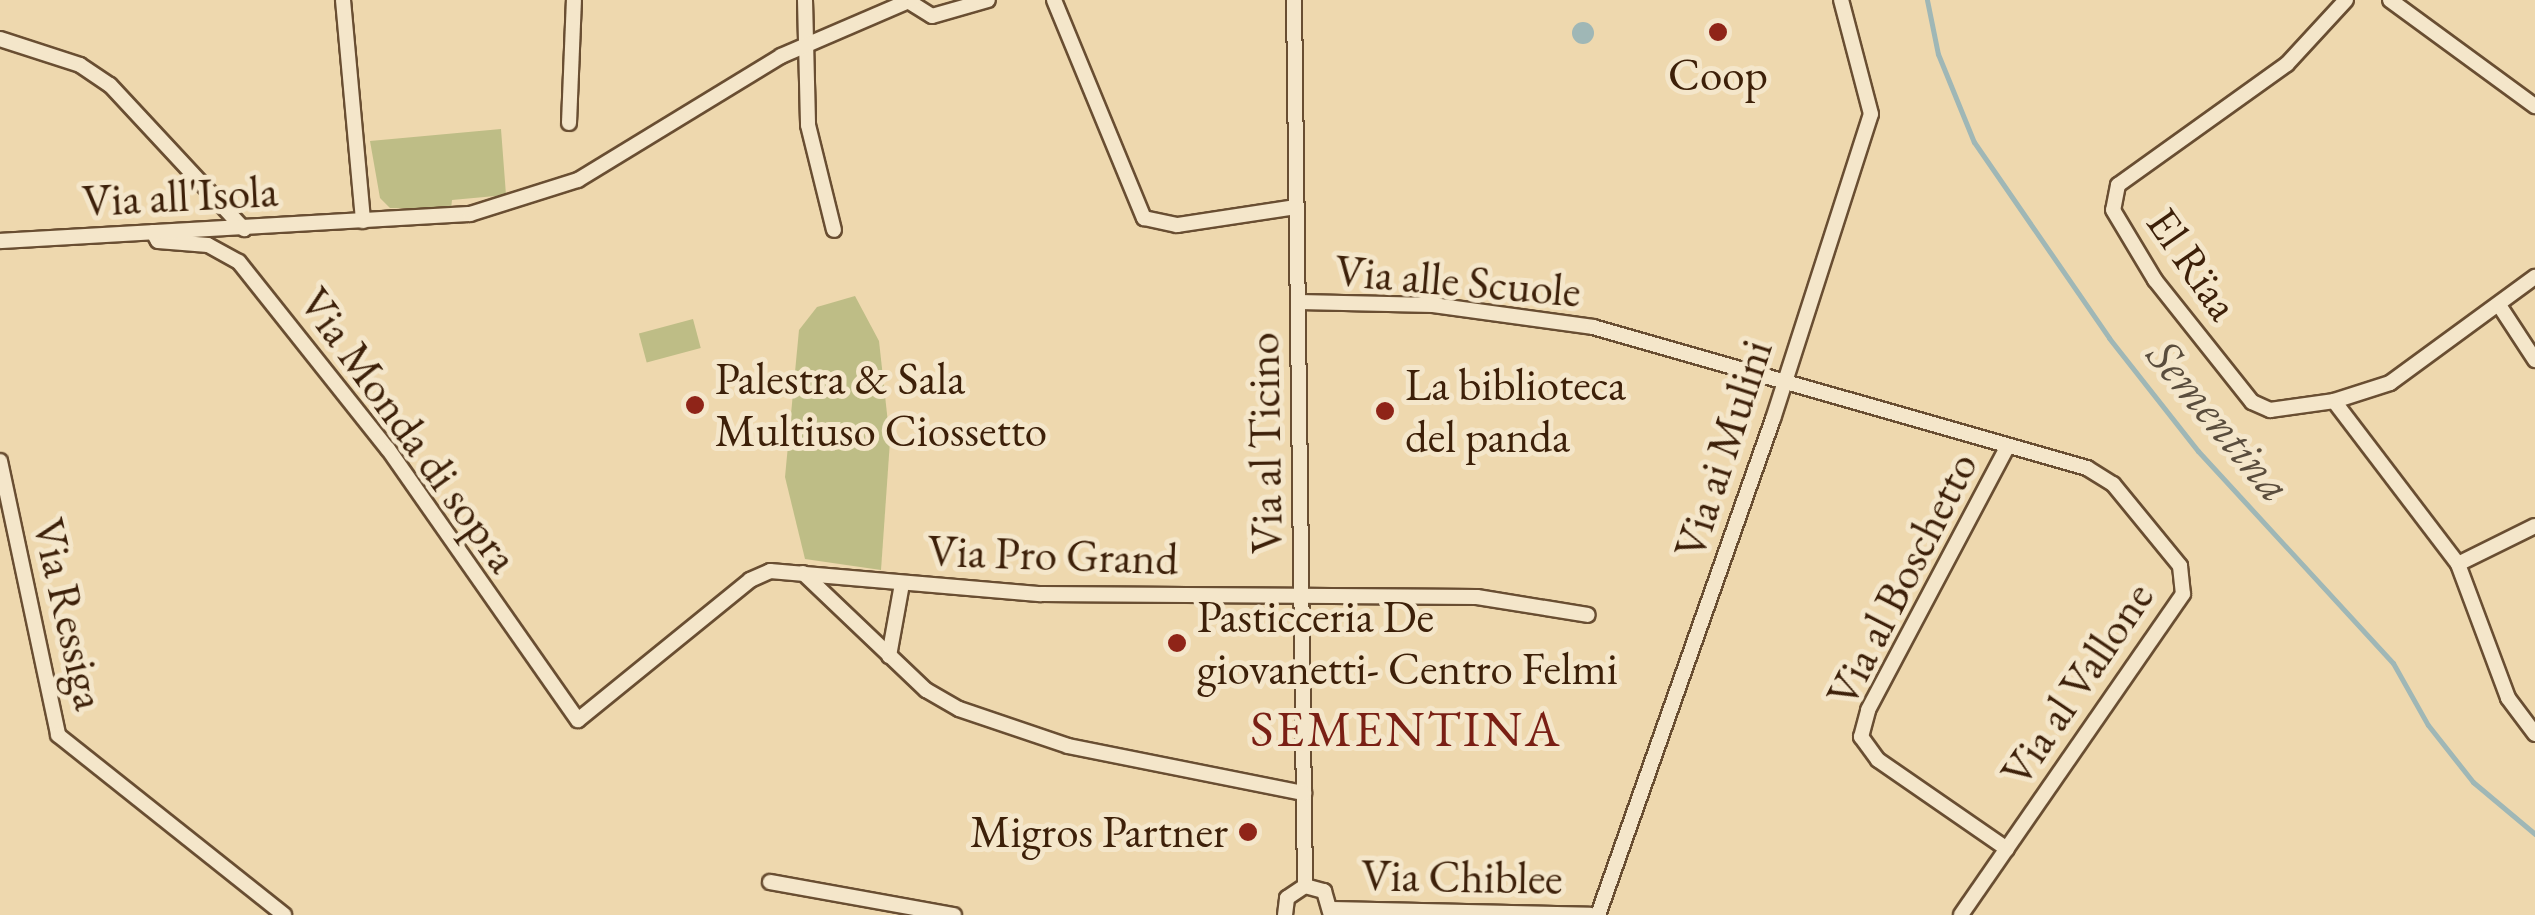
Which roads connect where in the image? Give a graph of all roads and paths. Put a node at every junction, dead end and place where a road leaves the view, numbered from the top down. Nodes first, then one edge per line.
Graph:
1 (343, 0) edge
2 (574, 0) edge
3 (806, 0) edge
4 (988, 0) edge
5 (1054, 0) edge
6 (1294, 0) edge
7 (1842, 0) edge
8 (2346, 0) edge
9 (2390, 0) edge
10 (910, 1) edge
11 (0, 39) edge
12 (804, 47) junction
13 (2535, 106) edge
14 (569, 122) dead end
15 (1296, 207) junction
16 (363, 222) junction
17 (244, 229) junction
18 (834, 230) dead end
19 (152, 232) junction
20 (0, 240) edge
21 (2535, 277) edge
22 (1299, 302) junction
23 (2499, 305) junction
24 (2535, 360) edge
25 (1783, 382) junction
26 (2334, 401) junction
27 (2008, 446) junction
28 (0, 461) edge
29 (2535, 526) edge
30 (2458, 564) junction
31 (803, 572) junction
32 (902, 584) junction
33 (1301, 594) junction
34 (1588, 614) dead end
35 (889, 656) junction
36 (578, 720) joint
37 (2535, 734) edge
38 (1304, 793) junction
39 (2007, 848) junction
40 (770, 882) dead end
41 (1305, 886) junction
42 (1332, 912) edge
43 (284, 915) edge
44 (954, 915) edge
45 (1285, 915) edge
46 (1594, 915) edge
47 (1960, 915) edge

1 - 16 street
2 - 14 street
3 - 12 street
4 - 10 street
5 - 15 street
6 - 15 street, Via al Ticino
7 - 25 street, Via ai Mulini
8 - 26 street, El Rïaa
9 - 13 street
10 - 12 street, Via all'Isola
11 - 17 street
12 - 16 street, Via all'Isola
12 - 18 street
15 - 22 street, Via al Ticino
16 - 17 street, Via all'Isola
17 - 19 street, Via all'Isola
19 - 20 street, Via all'Isola
19 - 36 street, Via Monda di sopra
21 - 23 street
22 - 25 street, Via alle Scuole
22 - 33 street, Via al Ticino
23 - 24 street
23 - 26 street
25 - 27 street, Via al Vallone
25 - 46 street, Via ai Mulini
26 - 30 street
27 - 39 street, Via al Boschetto
27 - 39 street, Via al Vallone
28 - 43 street, Via Ressiga
29 - 30 street
30 - 37 street
31 - 32 street, Via Pro Grand
31 - 35 street
31 - 36 street, Via Pro Grand
32 - 33 street, Via Pro Grand
32 - 35 street
33 - 34 street, Via Pro Grand
33 - 38 street, Via al Ticino
35 - 38 street
38 - 41 street, Via al Ticino
39 - 47 street, Via al Vallone
40 - 44 street
41 - 42 street
41 - 45 street
42 - 46 street, Via Chiblee

